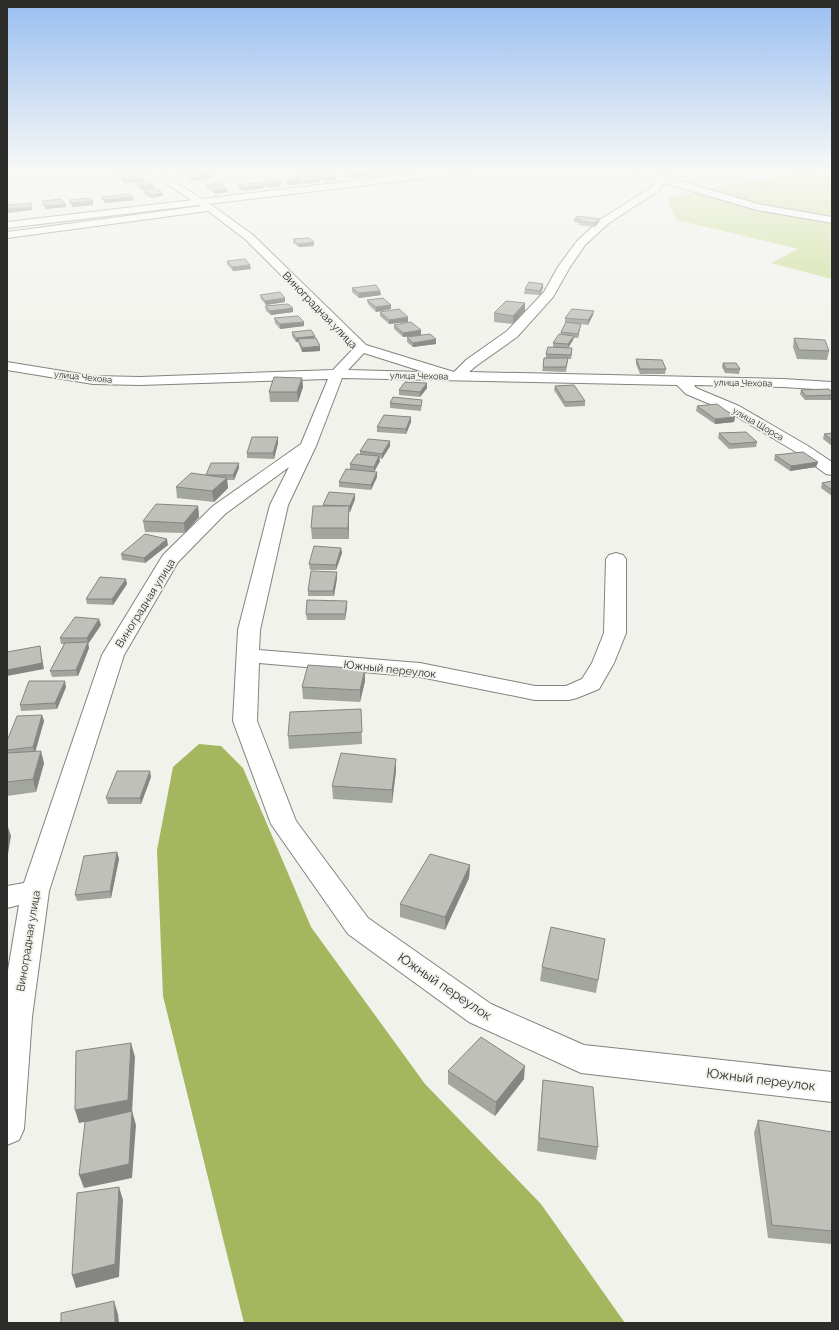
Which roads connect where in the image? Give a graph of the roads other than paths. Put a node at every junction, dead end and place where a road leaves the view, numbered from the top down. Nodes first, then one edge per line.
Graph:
1 (33, 231) edge
2 (240, 231) edge
3 (594, 231) edge
4 (7, 235) edge
5 (361, 348) junction
6 (7, 366) edge
7 (337, 374) junction
8 (457, 377) junction
9 (682, 382) junction
10 (832, 386) edge
11 (308, 446) junction
12 (832, 470) edge
13 (616, 559) dead end
14 (248, 656) junction
15 (35, 891) junction
16 (7, 897) edge
17 (832, 1087) edge
18 (7, 1129) edge

1 - 4 street
2 - 5 street, Виноградная улица
3 - 8 street
5 - 7 street, Виноградная улица
5 - 8 street
6 - 7 street, улица Чехова
7 - 8 street, улица Чехова
7 - 11 street, Виноградная улица
8 - 9 street, улица Чехова
9 - 10 street, улица Чехова
9 - 12 street, улица Щорса
11 - 14 street, Южный переулок
11 - 15 street, Виноградная улица
13 - 14 street, Южный переулок
14 - 17 street, Южный переулок
15 - 16 street
15 - 18 street, Виноградная улица

